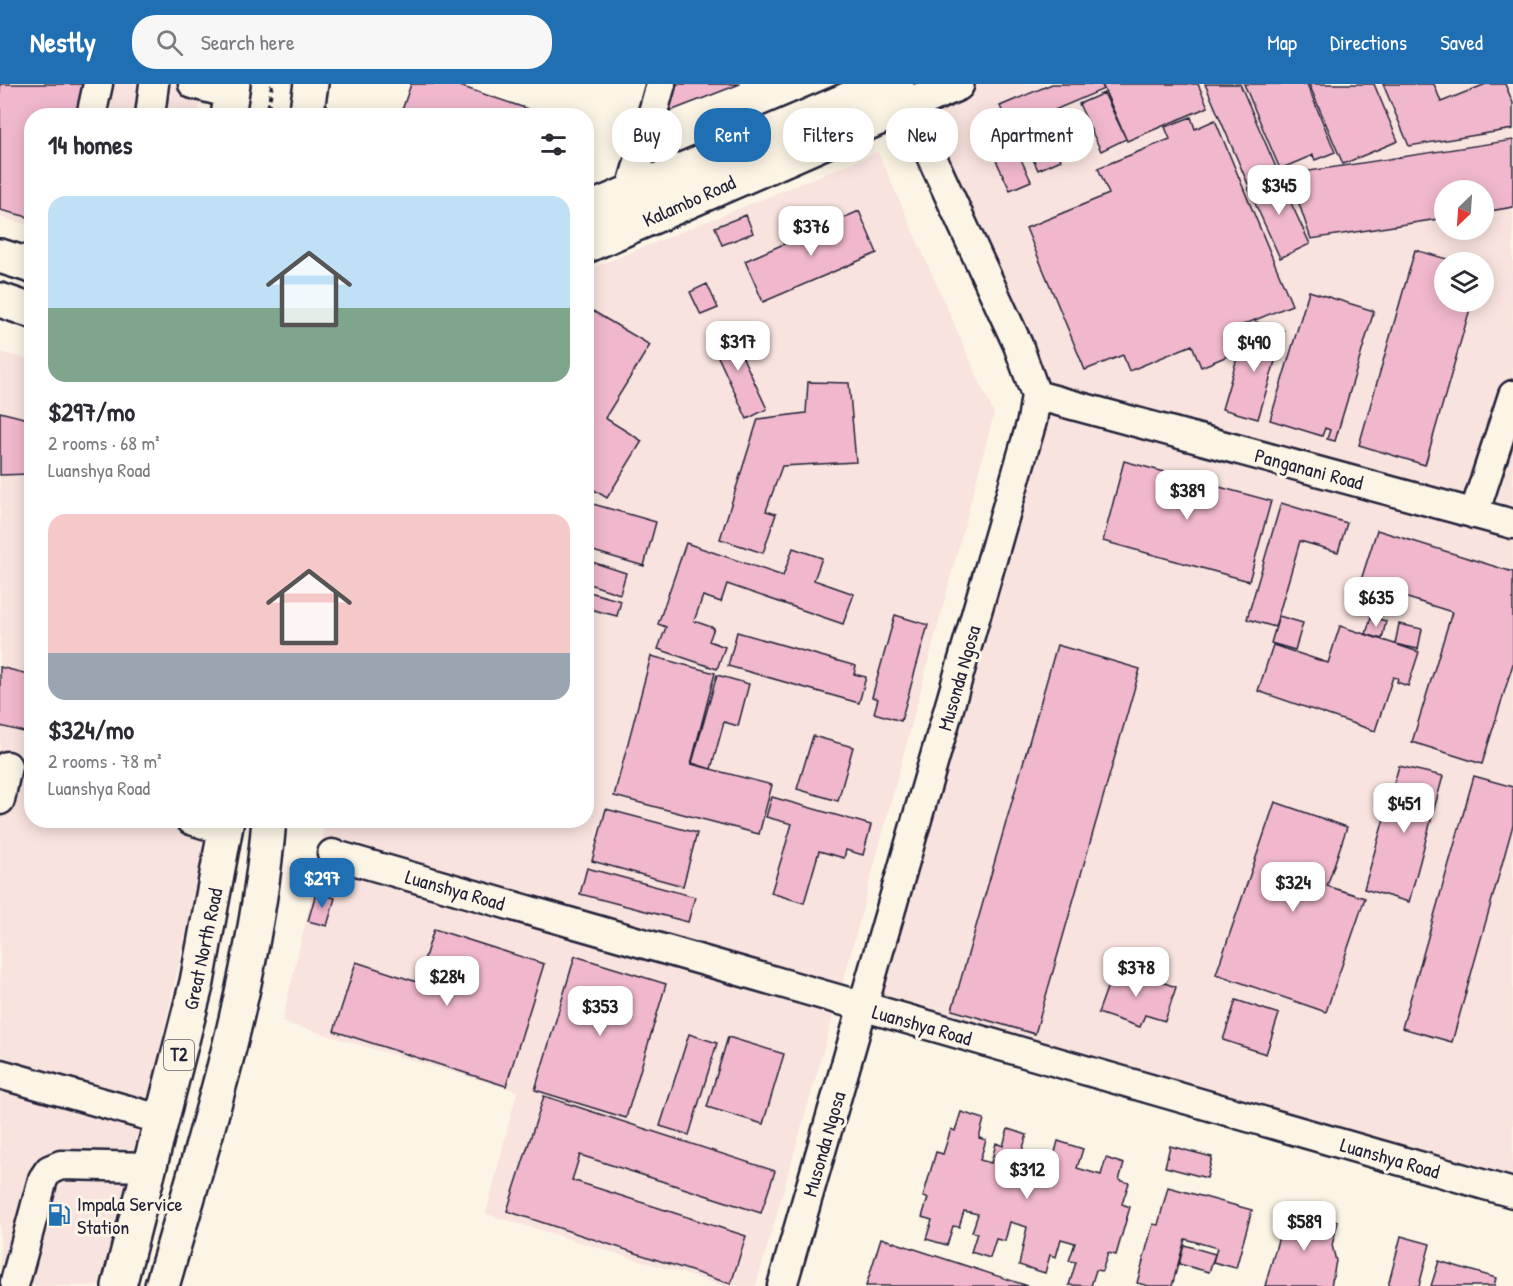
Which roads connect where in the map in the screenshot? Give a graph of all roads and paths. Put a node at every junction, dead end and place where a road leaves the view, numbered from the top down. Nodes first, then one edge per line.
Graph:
1 (98, 84) edge
2 (154, 84) edge
3 (193, 84) edge
4 (272, 84) edge
5 (311, 84) edge
6 (661, 84) edge
7 (884, 84) edge
8 (957, 84) edge
9 (903, 95) edge
10 (231, 98) edge
11 (93, 108) edge
12 (151, 108) edge
13 (268, 108) edge
14 (307, 108) edge
15 (630, 193) junction
16 (594, 208) edge
17 (594, 242) edge
18 (0, 256) edge
19 (24, 264) edge
20 (0, 300) edge
21 (24, 308) edge
22 (1036, 395) junction
23 (1513, 395) edge
24 (1474, 514) junction
25 (1513, 524) edge
26 (13, 768) edge
27 (0, 800) edge
28 (227, 828) edge
29 (268, 828) edge
30 (332, 854) dead end
31 (864, 1008) junction
32 (0, 1074) edge
33 (163, 1120) junction
34 (150, 1167) junction
35 (1513, 1193) edge
36 (15, 1282) edge
37 (119, 1286) edge
38 (162, 1286) edge
39 (782, 1286) edge

1 - 11 street
2 - 12 street
3 - 10 street
4 - 13 path
5 - 14 main road
6 - 15 street
7 - 15 main road, Kalambo Road
8 - 9 main road, Kalambo Road
9 - 17 main road, Kalambo Road
9 - 22 street, Musonda Ngosa
15 - 16 main road, Kalambo Road
18 - 19 main road
20 - 21 main road
22 - 24 street, Panganani Road
22 - 31 street, Musonda Ngosa
23 - 24 street
24 - 25 street, Panganani Road
26 - 27 street
28 - 33 main road, Great North Road / T2
29 - 38 main road, T2
30 - 31 street, Luanshya Road
31 - 35 street, Luanshya Road
31 - 39 street, Musonda Ngosa
32 - 33 street
33 - 34 main road, Great North Road / T2
34 - 36 street
34 - 37 main road, Great North Road / T2

